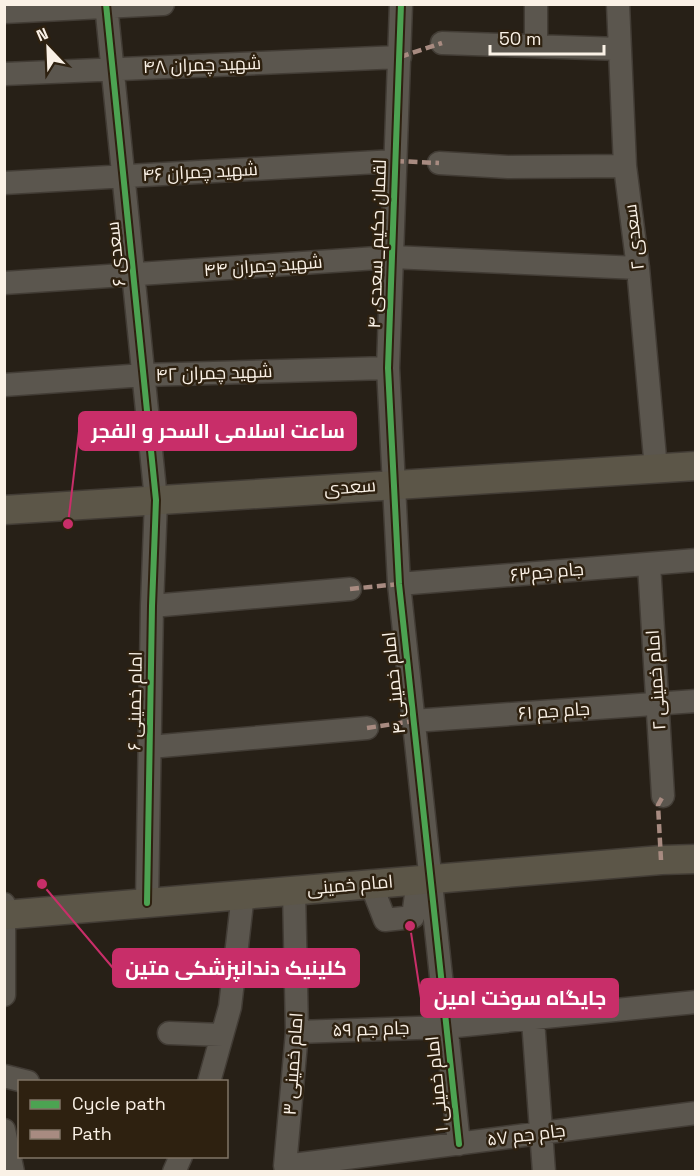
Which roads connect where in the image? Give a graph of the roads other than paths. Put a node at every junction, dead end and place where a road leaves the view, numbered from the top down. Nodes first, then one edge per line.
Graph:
1 (163, 4) edge
2 (401, 4) edge
3 (536, 4) edge
4 (618, 4) edge
5 (106, 6) edge
6 (4, 12) edge
7 (442, 43) dead end
8 (536, 46) junction
9 (620, 49) junction
10 (400, 57) junction
11 (112, 69) junction
12 (4, 74) edge
13 (395, 160) junction
14 (439, 163) dead end
15 (625, 166) junction
16 (123, 176) junction
17 (4, 183) edge
18 (392, 257) junction
19 (638, 268) junction
20 (134, 274) junction
21 (4, 283) edge
22 (388, 368) junction
23 (144, 375) junction
24 (4, 385) edge
25 (696, 466) edge
26 (656, 469) junction
27 (394, 485) junction
28 (156, 500) junction
29 (4, 510) edge
30 (696, 560) edge
31 (649, 564) junction
32 (399, 584) junction
33 (350, 589) dead end
34 (152, 606) junction
35 (696, 701) edge
36 (657, 704) junction
37 (413, 721) junction
38 (367, 728) dead end
39 (150, 747) junction
40 (663, 796) dead end
41 (696, 860) edge
42 (424, 879) junction
43 (371, 884) junction
44 (294, 890) junction
45 (243, 894) junction
46 (147, 903) junction
47 (5, 911) edge
48 (4, 995) edge
49 (696, 1002) edge
50 (533, 1020) junction
51 (446, 1027) junction
52 (297, 1032) junction
53 (169, 1033) dead end
54 (222, 1035) junction
55 (4, 1076) edge
56 (20, 1080) edge
57 (210, 1080) edge
58 (696, 1113) edge
59 (4, 1130) edge
60 (541, 1133) junction
61 (459, 1144) junction
62 (29, 1158) edge
63 (347, 1165) edge
64 (285, 1166) joint
65 (13, 1172) edge
66 (20, 1172) edge
67 (544, 1172) edge

1 - 5 street
2 - 10 street, لقمان حکیم_سعدی ۴
3 - 8 street
4 - 9 street, سعدی ۲
5 - 6 street
5 - 11 street, سعدی ۶
7 - 8 street
8 - 9 street
9 - 15 street, سعدی ۲
10 - 11 street, شهید چمران ۴۸
10 - 13 street, لقمان حکیم_سعدی ۴
11 - 12 street, شهید چمران ۴۸
11 - 16 street, سعدی ۶
13 - 16 street, شهید چمران ۴۶
13 - 18 street, لقمان حکیم_سعدی ۴
14 - 15 street
15 - 19 street, سعدی ۲
16 - 17 street, شهید چمران ۴۶
16 - 20 street, سعدی ۶
18 - 19 street, شهید چمران ۴۴
18 - 20 street, شهید چمران ۴۴
18 - 22 street, لقمان حکیم_سعدی ۴
19 - 26 street, سعدی ۲
20 - 21 street, شهید چمران ۴۴
20 - 23 street, سعدی ۶
22 - 23 street, شهید چمران ۴۲
22 - 27 street, لقمان حکیم_سعدی ۴
23 - 24 street, شهید چمران ۴۲
23 - 28 street, سعدی ۶
25 - 26 main road, سعدی
26 - 27 main road, سعدی
27 - 28 main road, سعدی
27 - 32 street, امام خمینی ۴
28 - 29 main road, سعدی
28 - 34 street, امام خمینی ۶
30 - 31 street, جام جم۶۳
31 - 32 street, جام جم۶۳
31 - 36 street, امام خمینی ۲
32 - 37 street, امام خمینی ۴
33 - 34 street
34 - 39 street, امام خمینی ۶
35 - 36 street, جام جم ۶۱
36 - 37 street, جام جم ۶۱
36 - 40 street, امام خمینی ۲
37 - 42 street, امام خمینی ۴
38 - 39 street
39 - 46 street, امام خمینی ۶
41 - 42 main road, امام خمینی
42 - 43 main road, امام خمینی
42 - 43 street
42 - 51 street, امام خمینی ۱
43 - 44 main road, امام خمینی
44 - 45 main road, امام خمینی
44 - 52 street, امام خمینی ۳
45 - 46 main road, امام خمینی
45 - 54 street
46 - 47 main road, امام خمینی
47 - 48 street
49 - 50 street, جام جم ۵۹
50 - 51 street, جام جم ۵۹
50 - 60 street
51 - 52 street, جام جم ۵۹
51 - 61 street, امام خمینی ۱
52 - 64 street, امام خمینی ۳
53 - 54 street
54 - 57 street
55 - 56 street
58 - 60 street, جام جم ۵۷
59 - 65 street
60 - 61 street, جام جم ۵۷
60 - 67 street
61 - 63 street, جام جم ۵۷
62 - 66 street
63 - 64 street, جام جم ۵۷

